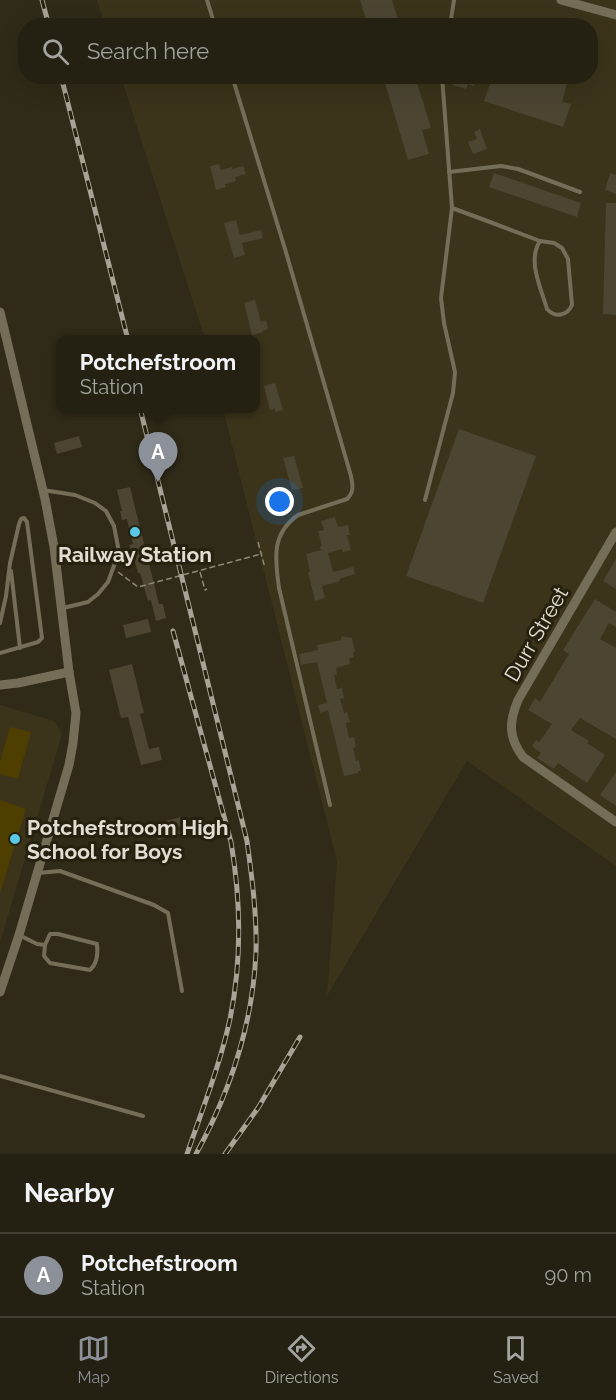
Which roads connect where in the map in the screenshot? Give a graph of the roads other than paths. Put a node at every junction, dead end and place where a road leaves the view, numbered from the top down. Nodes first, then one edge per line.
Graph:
1 (207, 0) edge
2 (454, 0) edge
3 (561, 0) edge
4 (616, 15) edge
5 (213, 18) edge
6 (451, 18) edge
7 (234, 84) edge
8 (443, 84) edge
9 (449, 172) junction
10 (580, 192) dead end
11 (452, 208) junction
12 (540, 241) junction
13 (0, 312) edge
14 (43, 490) junction
15 (425, 500) dead end
16 (616, 532) edge
17 (10, 563) junction
18 (62, 608) junction
19 (0, 623) edge
20 (20, 648) junction
21 (0, 653) edge
22 (69, 672) junction
23 (0, 685) edge
24 (330, 805) dead end
25 (616, 822) edge
26 (37, 873) junction
27 (19, 935) junction
28 (45, 945) junction
29 (182, 991) dead end
30 (0, 992) edge
31 (0, 1077) edge
32 (143, 1116) dead end

1 - 5 lane
2 - 6 lane
3 - 4 street
7 - 24 lane
8 - 9 lane
9 - 10 lane
9 - 11 lane
11 - 12 lane
11 - 15 lane
12 - 12 lane
13 - 14 street
14 - 18 street
14 - 18 lane
16 - 25 street, Durr Street
17 - 19 lane
17 - 20 lane
17 - 20 lane
18 - 22 street
20 - 21 lane
22 - 23 street
22 - 26 street
26 - 27 street
26 - 29 lane
27 - 28 lane
27 - 30 street
28 - 28 lane
31 - 32 lane

